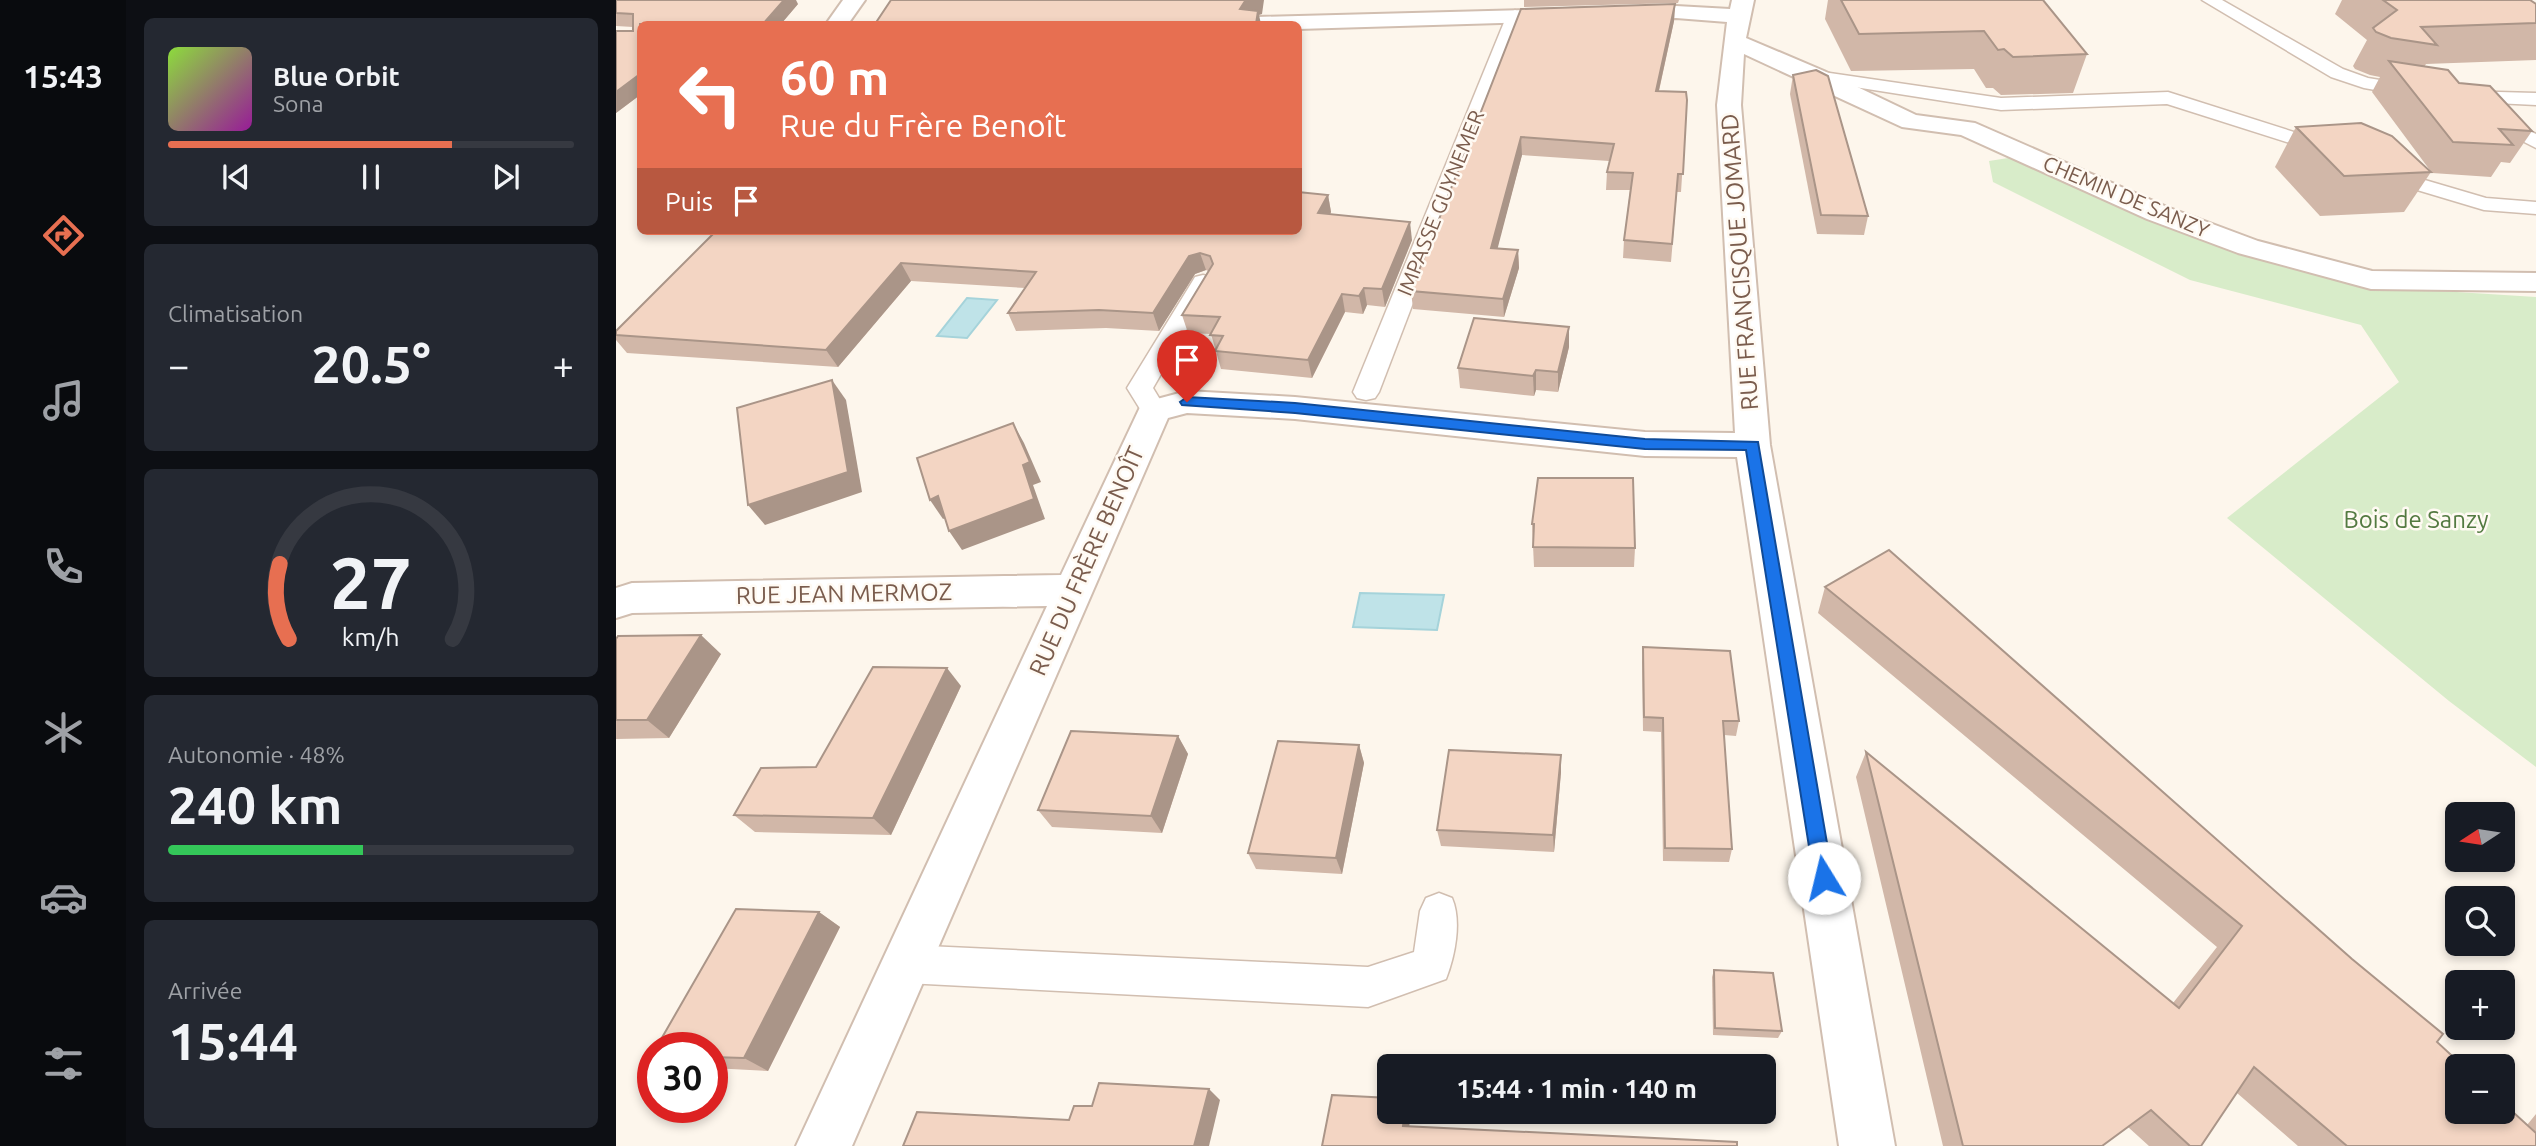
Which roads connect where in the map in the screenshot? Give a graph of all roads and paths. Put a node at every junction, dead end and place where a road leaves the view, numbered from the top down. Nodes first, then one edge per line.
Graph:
1 (854, 0) edge
2 (2210, 0) edge
3 (1515, 15) junction
4 (1739, 19) edge
5 (839, 21) edge
6 (1302, 22) edge
7 (1816, 76) junction
8 (2441, 95) junction
9 (2536, 99) edge
10 (2536, 142) edge
11 (2344, 156) edge
12 (2365, 165) edge
13 (2536, 208) edge
14 (1205, 280) edge
15 (2536, 282) edge
16 (1366, 392) dead end
17 (1154, 411) junction
18 (1753, 445) junction
19 (1074, 590) junction
20 (616, 603) edge
21 (1439, 911) dead end
22 (906, 964) junction
23 (824, 1146) edge
24 (1867, 1146) edge

1 - 5 street
2 - 8 lane
3 - 4 street, CHEMIN DE SANZY
3 - 6 street, CHEMIN DE SANZY
3 - 16 lane, IMPASSE GUYNEMER
4 - 7 street, CHEMIN DE SANZY
4 - 18 street, RUE FRANCISQUE JOMARD
7 - 11 lane
7 - 15 street, CHEMIN DE SANZY
8 - 9 lane
8 - 10 lane
12 - 13 lane
14 - 17 lane
17 - 18 street
17 - 19 street, RUE DU FRÈRE BENOÎT
18 - 24 street, RUE FRANCISQUE JOMARD
19 - 20 street, RUE JEAN MERMOZ
19 - 22 street, RUE DU FRÈRE BENOÎT
21 - 22 lane
22 - 23 street, RUE DU FRÈRE BENOÎT

